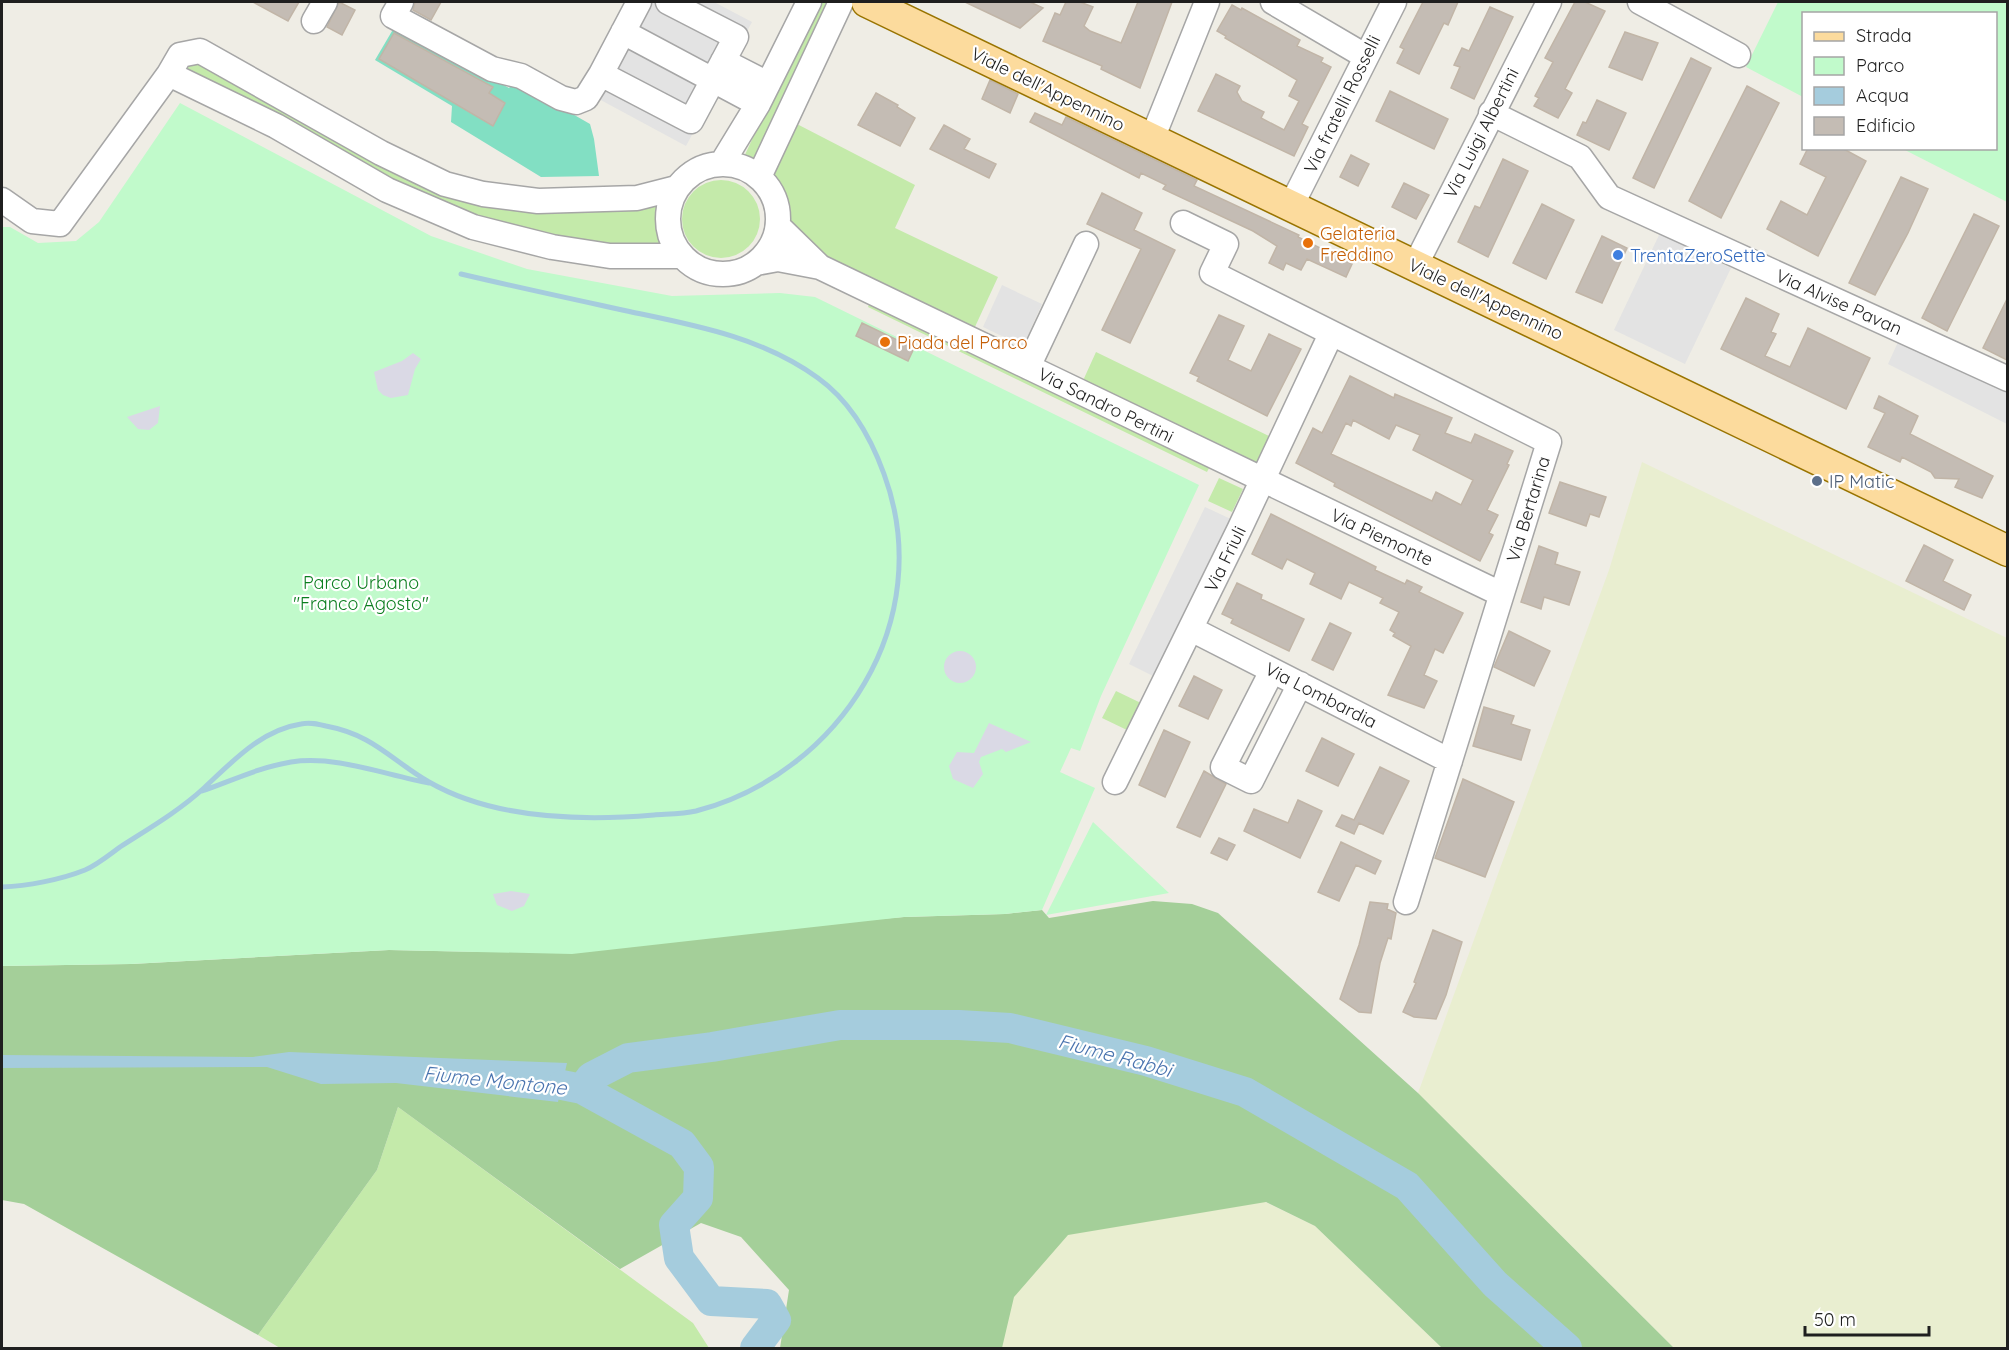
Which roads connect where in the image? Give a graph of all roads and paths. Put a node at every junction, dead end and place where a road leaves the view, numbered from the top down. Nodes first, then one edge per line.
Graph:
1 (402, 2) edge
2 (639, 2) edge
3 (668, 2) edge
4 (809, 2) edge
5 (841, 2) edge
6 (867, 2) edge
7 (1207, 2) edge
8 (1273, 2) edge
9 (1394, 2) edge
10 (1549, 2) edge
11 (1640, 2) edge
12 (623, 32) junction
13 (1738, 55) dead end
14 (1365, 56) junction
15 (718, 71) junction
16 (169, 74) junction
17 (601, 74) junction
18 (763, 94) junction
19 (1491, 113) junction
20 (1152, 139) junction
21 (722, 163) junction
22 (759, 177) junction
23 (676, 188) junction
24 (2, 200) edge
25 (1290, 205) junction
26 (1183, 223) dead end
27 (778, 226) junction
28 (1086, 244) dead end
29 (682, 256) junction
30 (756, 263) junction
31 (1415, 266) junction
32 (820, 267) junction
33 (1331, 334) junction
34 (1028, 367) junction
35 (2007, 379) edge
36 (1263, 480) junction
37 (2007, 550) edge
38 (1501, 594) junction
39 (1191, 629) junction
40 (1272, 671) junction
41 (1300, 684) junction
42 (1450, 761) junction
43 (1115, 782) dead end
44 (1406, 902) dead end

1 - 17 street
2 - 12 street
3 - 15 street
4 - 18 street
5 - 22 street
6 - 20 main road, Viale dell'Appennino
7 - 20 street
8 - 14 street
9 - 14 street, Via fratelli Rosselli
10 - 19 street, Via Luigi Albertini
11 - 13 street
12 - 15 street
12 - 17 street
14 - 25 street, Via fratelli Rosselli
15 - 17 street
15 - 18 street
16 - 23 street
16 - 24 street
16 - 29 street
18 - 21 street
19 - 31 street, Via Luigi Albertini
19 - 35 street, Via Alvise Pavan
20 - 25 main road, Viale dell'Appennino
21 - 22 street
21 - 23 street
22 - 27 street
23 - 29 street
25 - 31 main road, Viale dell'Appennino
26 - 33 street, Via Bertarina
27 - 30 street
27 - 32 street, Via Sandro Pertini
28 - 34 street
29 - 30 street
30 - 32 street, Via Sandro Pertini
31 - 37 main road, Viale dell'Appennino
32 - 34 street, Via Sandro Pertini
33 - 36 street, Via Friuli
33 - 38 street, Via Bertarina
34 - 36 street, Via Sandro Pertini
36 - 38 street, Via Piemonte
36 - 39 street, Via Friuli
38 - 42 street, Via Bertarina
39 - 40 street, Via Lombardia
39 - 43 street, Via Friuli
40 - 41 street, Via Lombardia
40 - 41 street
41 - 42 street, Via Lombardia
42 - 44 street, Via Bertarina

